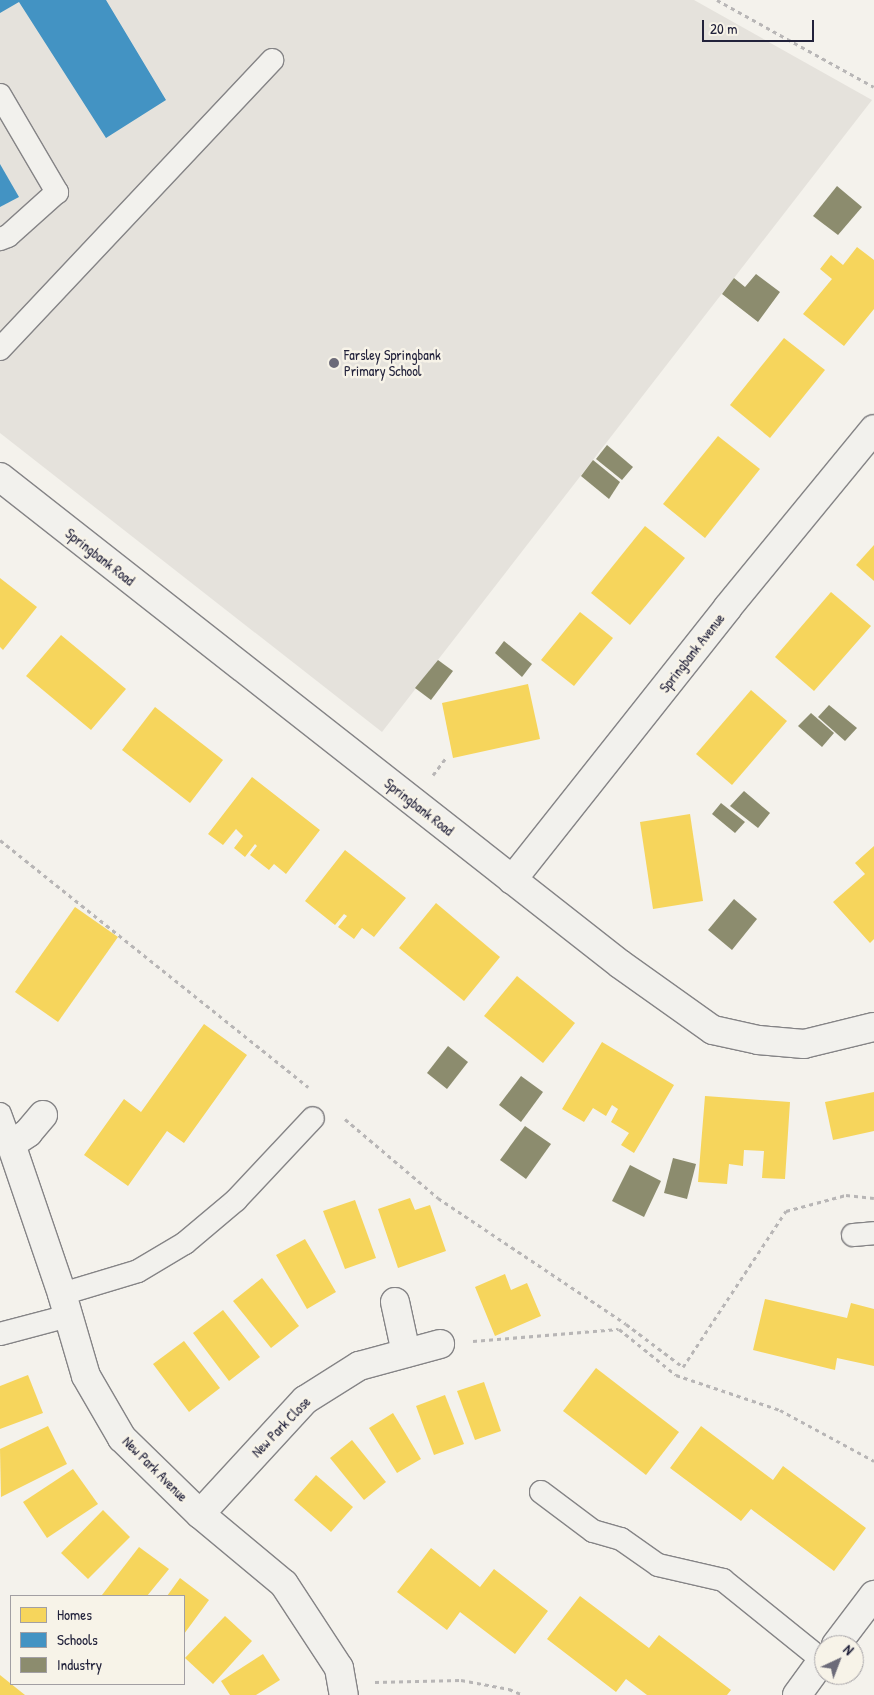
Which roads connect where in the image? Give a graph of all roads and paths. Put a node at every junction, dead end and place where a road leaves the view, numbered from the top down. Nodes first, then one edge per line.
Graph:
1 (717, 0) edge
2 (272, 60) dead end
3 (874, 87) edge
4 (0, 95) edge
5 (0, 239) edge
6 (0, 349) edge
7 (874, 429) edge
8 (0, 477) edge
9 (446, 758) dead end
10 (429, 780) dead end
11 (512, 880) junction
12 (874, 1026) edge
13 (0, 1114) edge
14 (43, 1115) dead end
15 (313, 1118) dead end
16 (6, 1144) edge
17 (874, 1198) edge
18 (395, 1302) dead end
19 (65, 1305) junction
20 (626, 1324) dead end
21 (622, 1331) junction
22 (0, 1334) edge
23 (440, 1344) joint
24 (406, 1354) junction
25 (683, 1367) dead end
26 (874, 1461) edge
27 (541, 1492) dead end
28 (200, 1514) junction
29 (874, 1595) edge
30 (843, 1635) edge
31 (814, 1646) edge
32 (814, 1672) edge
33 (343, 1689) edge
34 (523, 1695) edge
35 (797, 1695) edge

1 - 3 path
2 - 6 lane
4 - 5 lane
7 - 11 street, Springbank Avenue
8 - 11 street, Springbank Road
9 - 10 path
11 - 12 street, Springbank Road
13 - 16 lane
14 - 16 street
15 - 19 lane
16 - 19 street, New Park Avenue
17 - 25 path
18 - 24 street
19 - 22 lane
19 - 28 street, New Park Avenue
20 - 21 path
21 - 23 path
21 - 26 path
23 - 24 street, New Park Close
24 - 28 street, New Park Close
27 - 31 lane
28 - 33 street, New Park Avenue
29 - 30 street
32 - 35 street
33 - 34 path

